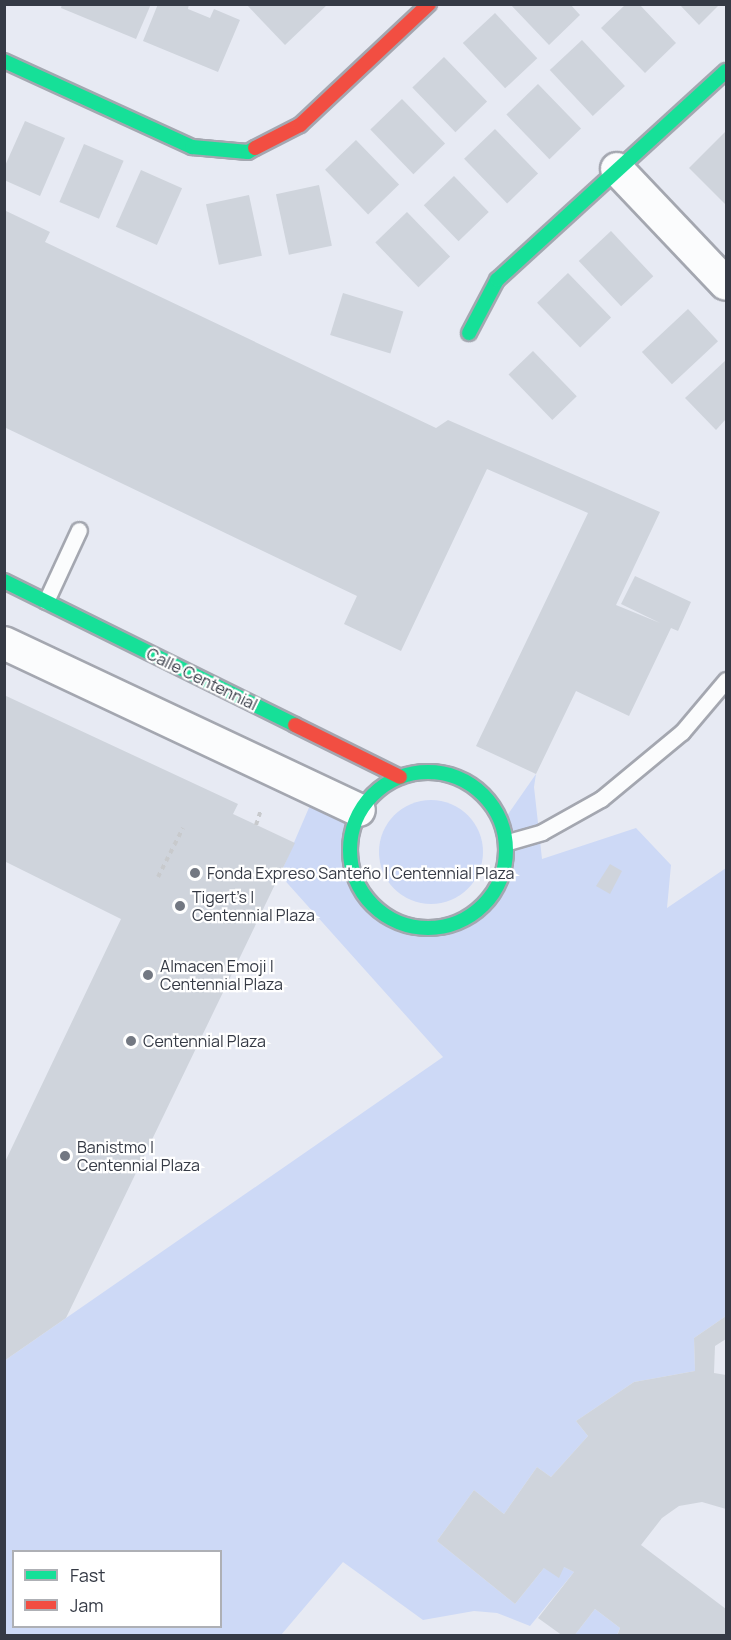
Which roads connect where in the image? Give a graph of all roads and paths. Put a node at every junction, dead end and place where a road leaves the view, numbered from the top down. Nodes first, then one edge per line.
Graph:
1 (429, 4) edge
2 (4, 62) edge
3 (726, 70) edge
4 (617, 169) junction
5 (726, 284) edge
6 (469, 333) dead end
7 (79, 530) dead end
8 (4, 581) edge
9 (46, 601) junction
10 (4, 643) edge
11 (726, 680) edge
12 (400, 777) junction
13 (261, 810) dead end
14 (359, 810) junction
15 (256, 825) dead end
16 (183, 828) dead end
17 (508, 842) junction
18 (158, 877) dead end

1 - 2 street
3 - 4 street
4 - 5 street
4 - 6 street
7 - 9 lane
8 - 9 street, Calle Centennial
9 - 12 street, Calle Centennial
10 - 14 street
11 - 17 lane
12 - 14 street
12 - 17 street
13 - 15 path
14 - 17 street
16 - 18 path

